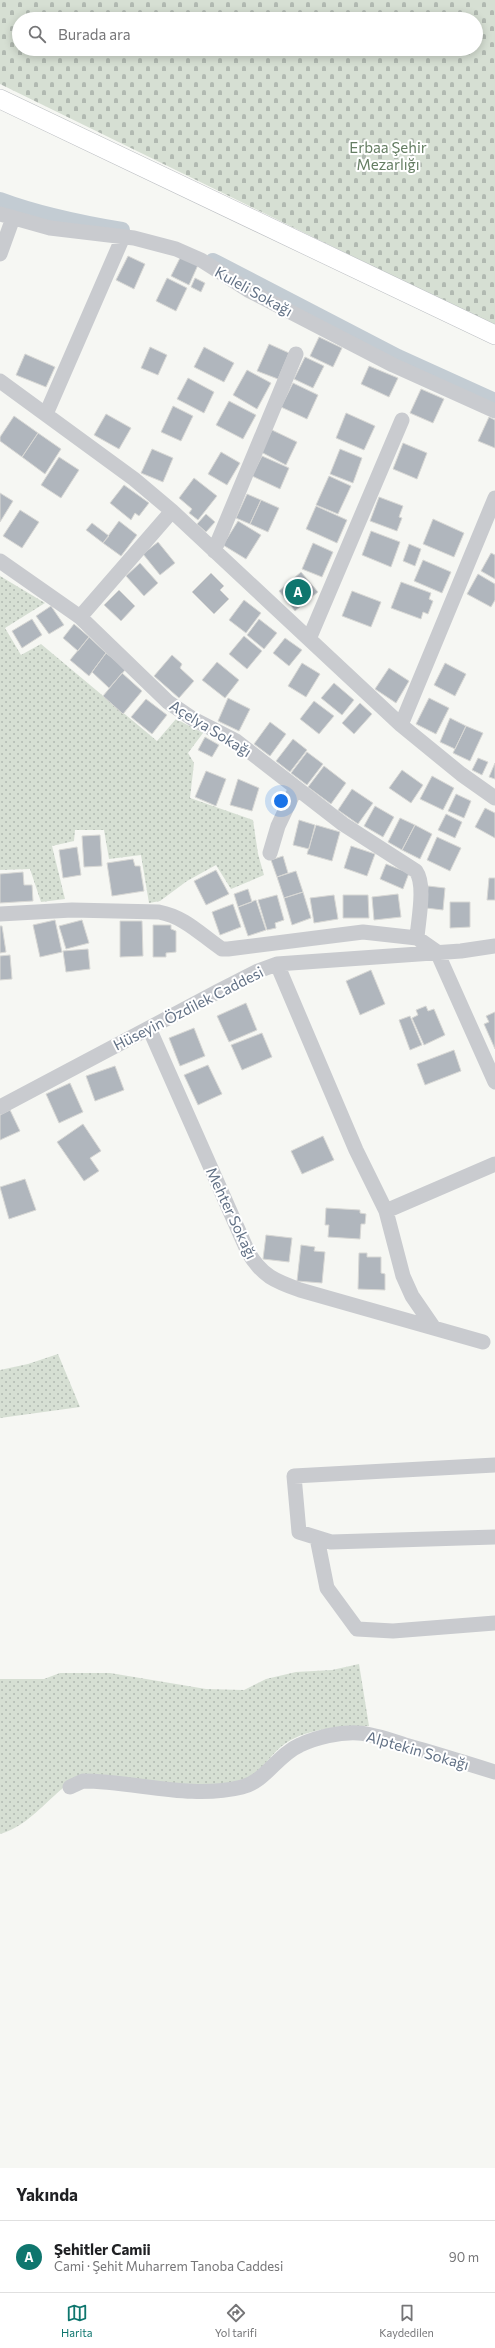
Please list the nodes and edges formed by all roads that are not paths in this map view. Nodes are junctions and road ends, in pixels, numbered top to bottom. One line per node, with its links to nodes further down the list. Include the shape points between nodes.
1 (0, 99): 5 (main road)
2 (7, 216): 3 (street, Kuleli Sokağı, via 56,229); 4 (street)
3 (123, 237): 8 (street, Kuleli Sokağı, via 169,247 201,260 248,290 392,365); 9 (street)
4 (0, 254)
5 (495, 335)
6 (296, 354): 13 (street)
7 (0, 381): 9 (street)
8 (495, 411)
9 (46, 414): 12 (street, via 134,479)
10 (402, 420): 16 (street)
11 (495, 498): 17 (street)
12 (172, 511): 13 (street); 15 (street)
13 (214, 551): 16 (street)
14 (0, 561): 15 (street, Açelya Sokağı)
15 (80, 618): 18 (street, Açelya Sokağı, via 168,702 193,719 236,741)
16 (309, 639): 17 (street)
17 (401, 726): 19 (street)
18 (296, 788): 20 (street, via 278,826); 22 (street, Açelya Sokağı, via 343,824 416,871 421,888)
19 (495, 798)
20 (270, 853)
21 (0, 914): 22 (street, Hüseyin Özdilek Caddesi, via 72,910 159,912 184,920 222,949 356,932)
22 (417, 938): 24 (street, Hüseyin Özdilek Caddesi)
23 (495, 946): 24 (street, Hüseyin Özdilek Caddesi)
24 (437, 952): 25 (street, Hüseyin Özdilek Caddesi); 27 (street)
25 (277, 964): 26 (street, Hüseyin Özdilek Caddesi, via 258,971); 30 (street, via 356,1150)
26 (149, 1028): 28 (street, Hüseyin Özdilek Caddesi); 31 (street, Mehter Sokağı, via 248,1252 264,1274 277,1282 300,1290)
27 (495, 1082)
28 (0, 1107)
29 (495, 1164): 30 (street)
30 (386, 1211): 31 (street, via 403,1276 412,1296)
31 (434, 1328): 32 (street, Mehter Sokağı)
32 (483, 1342)
33 (495, 1466): 35 (street, via 294,1476 299,1532)
34 (495, 1537): 35 (street, via 331,1542)
35 (317, 1538): 36 (street, via 327,1588 357,1629 393,1632)
36 (495, 1623)
37 (495, 1772): 38 (street, Alptekin Sokağı, via 358,1733 307,1741 289,1750 260,1778 242,1787 225,1790 180,1790 82,1781)
38 (70, 1787)

